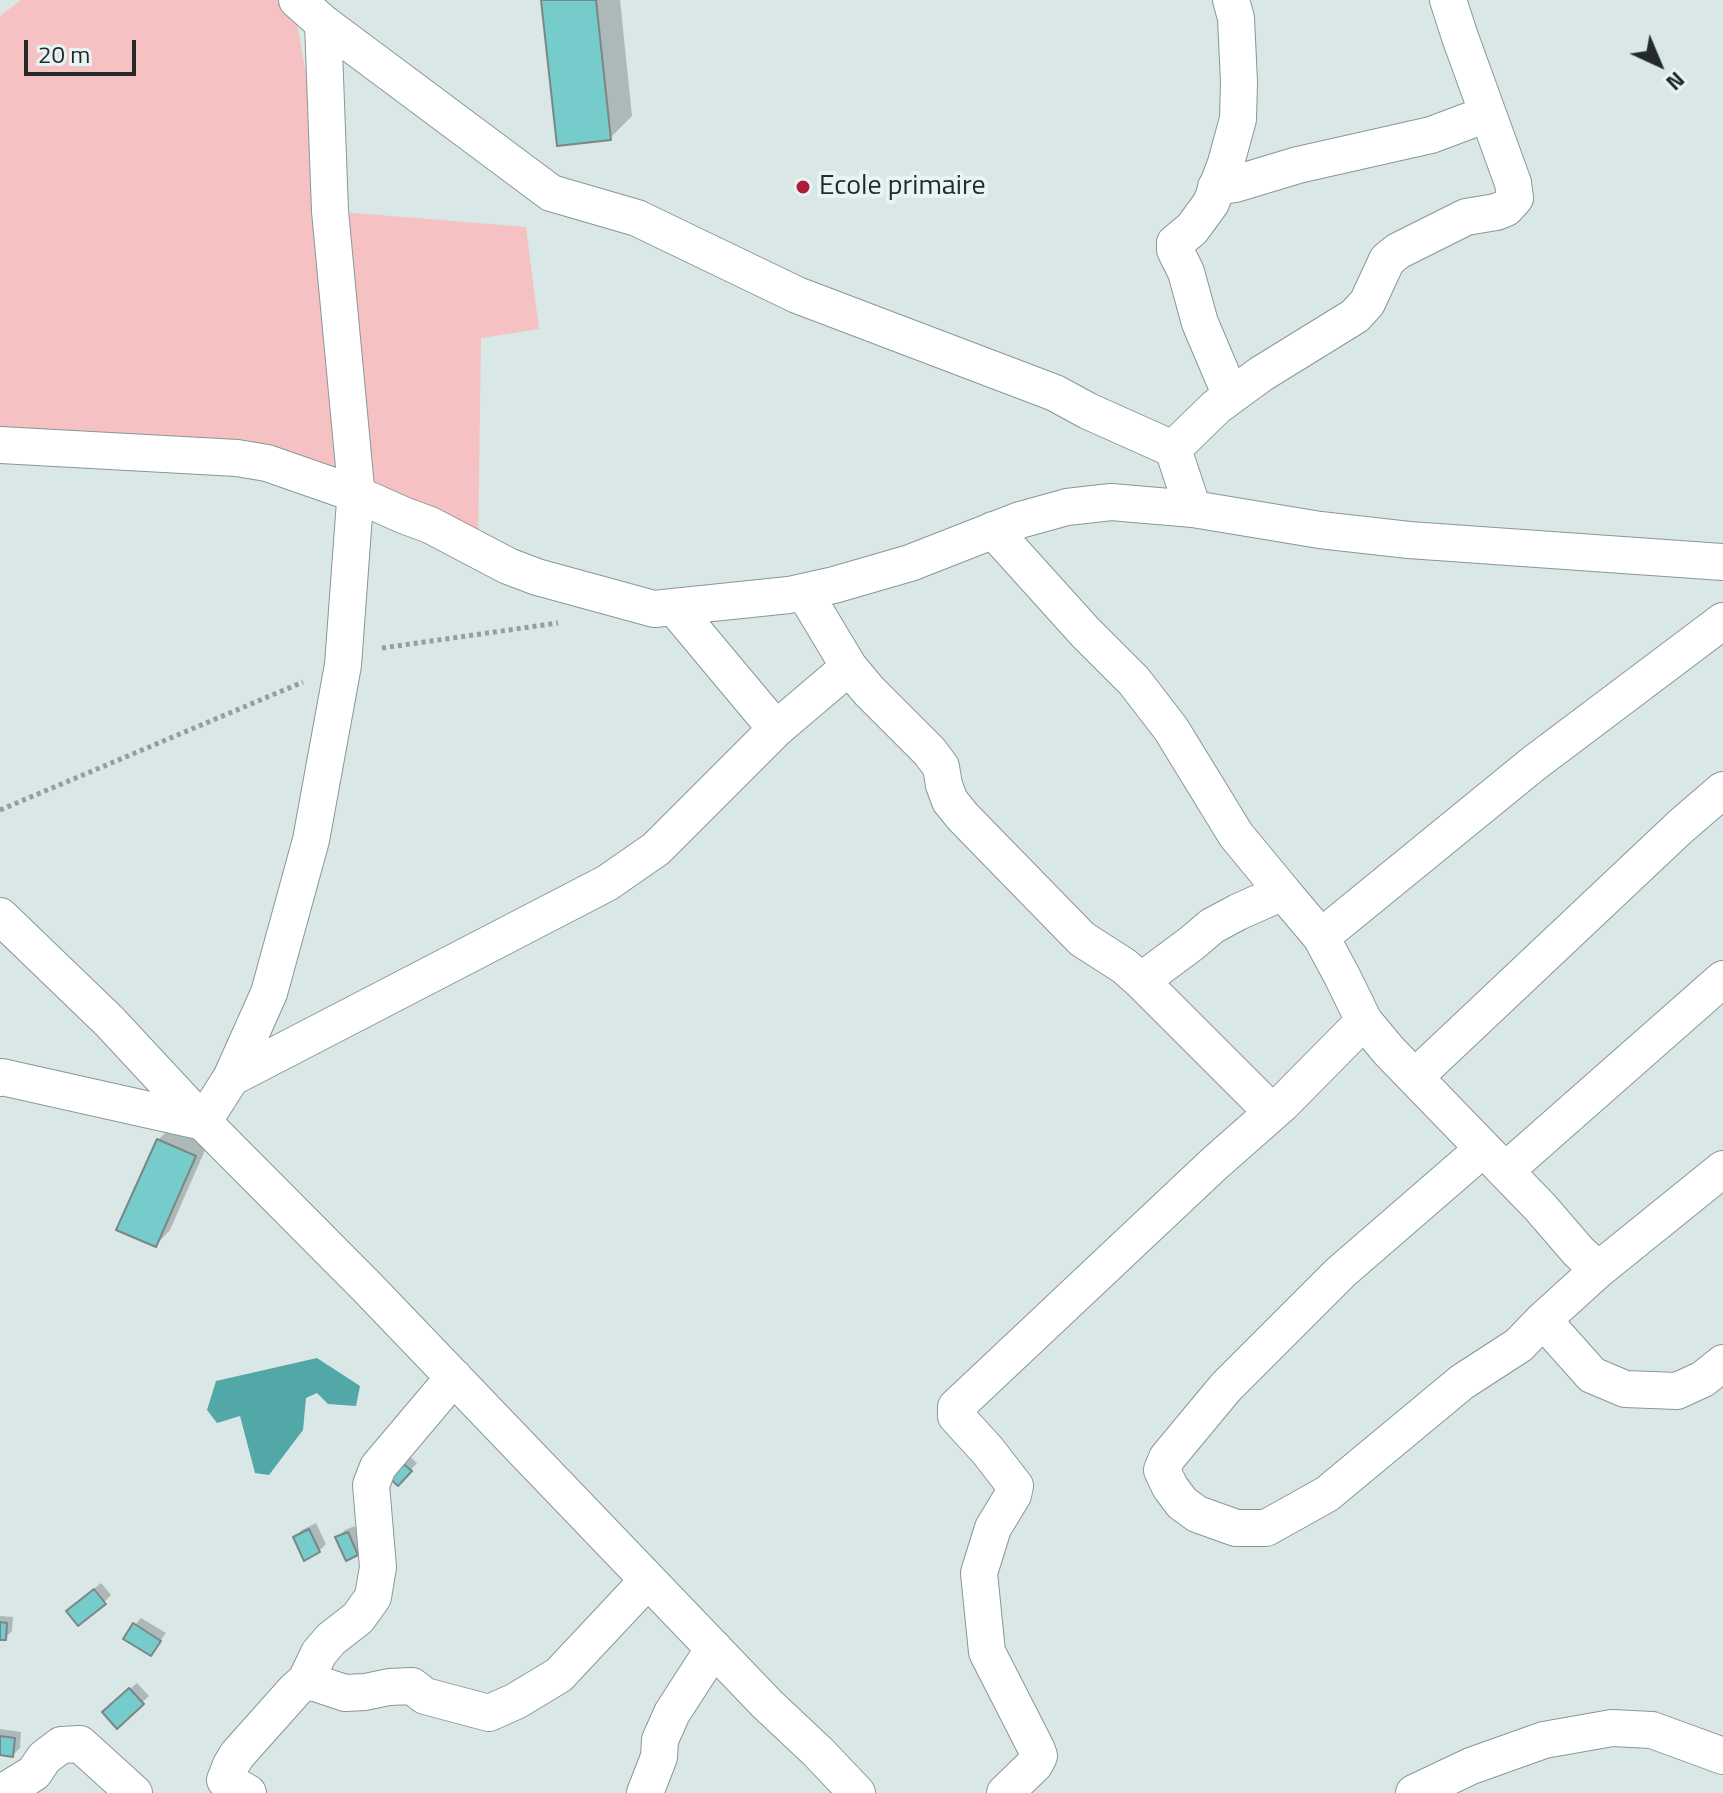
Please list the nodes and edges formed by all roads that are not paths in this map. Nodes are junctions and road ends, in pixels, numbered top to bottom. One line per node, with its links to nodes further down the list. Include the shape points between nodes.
1 (1231, 0): 5 (street, via 1238,119)
2 (1448, 0): 4 (street)
3 (310, 11): 8 (street, via 551,193 637,218 797,295 1055,393); 9 (street)
4 (1487, 114): 5 (street, via 1431,135); 6 (street, via 1513,183 1515,198 1506,208 1466,217 1398,251 1387,260 1355,316)
5 (1216, 187): 6 (street, via 1211,203 1175,243 1175,250)
6 (1231, 396): 8 (street)
7 (0, 445): 9 (street, via 237,458)
8 (1173, 449): 10 (street)
9 (356, 494): 14 (street, via 537,577 654,609); 27 (street, via 343,665 311,840 269,993)
10 (1193, 509): 11 (street, via 1111,502 1067,507); 12 (street, via 1409,540)
11 (993, 530): 13 (street, via 910,563); 19 (street, via 1134,681 1171,729 1236,835)
12 (1723, 562)
13 (804, 592): 14 (street); 16 (street)
14 (674, 607): 17 (street)
15 (1723, 621): 21 (street, via 1533,764)
16 (849, 667): 17 (street); 23 (street, via 936,760 950,801 963,817 1082,939)
17 (776, 729): 27 (street, via 656,849 607,883)
18 (1723, 790): 25 (street)
19 (1283, 892): 21 (street); 23 (street, via 1212,926)
20 (0, 916): 29 (street)
21 (1321, 937): 24 (street)
22 (1723, 979): 30 (street)
23 (1141, 981): 28 (street)
24 (1364, 1021): 25 (street); 28 (street)
25 (1415, 1077): 30 (street)
26 (0, 1078): 29 (street)
27 (231, 1078): 29 (street)
28 (1272, 1112): 45 (street, via 956,1407 956,1416 1015,1486 993,1528 979,1573 987,1652 1039,1756)
29 (203, 1122): 35 (street)
30 (1494, 1160): 32 (street); 33 (street, via 1341,1272 1226,1387 1162,1470 1176,1495 1197,1514 1236,1528 1266,1528 1327,1494 1462,1382 1519,1345)
31 (1723, 1169): 32 (street)
32 (1598, 1270): 33 (street)
33 (1543, 1320): 34 (street, via 1592,1375 1625,1389 1677,1391)
34 (1723, 1363)
35 (454, 1377): 36 (street); 38 (street, via 378,1467 371,1485 378,1567 373,1597 319,1653)
36 (648, 1580): 37 (street); 38 (street, via 559,1675 489,1713 425,1696 412,1686 345,1693)
37 (714, 1648): 43 (street, via 672,1713); 44 (street)
38 (306, 1680): 40 (street, via 237,1755)
39 (1723, 1756): 46 (street, via 1652,1730 1612,1728 1544,1740)
40 (229, 1789)
41 (0, 1792): 42 (street, via 34,1773 61,1745 80,1744)
42 (134, 1793)
43 (645, 1793)
44 (857, 1793)
45 (1005, 1793)
46 (1414, 1793)

